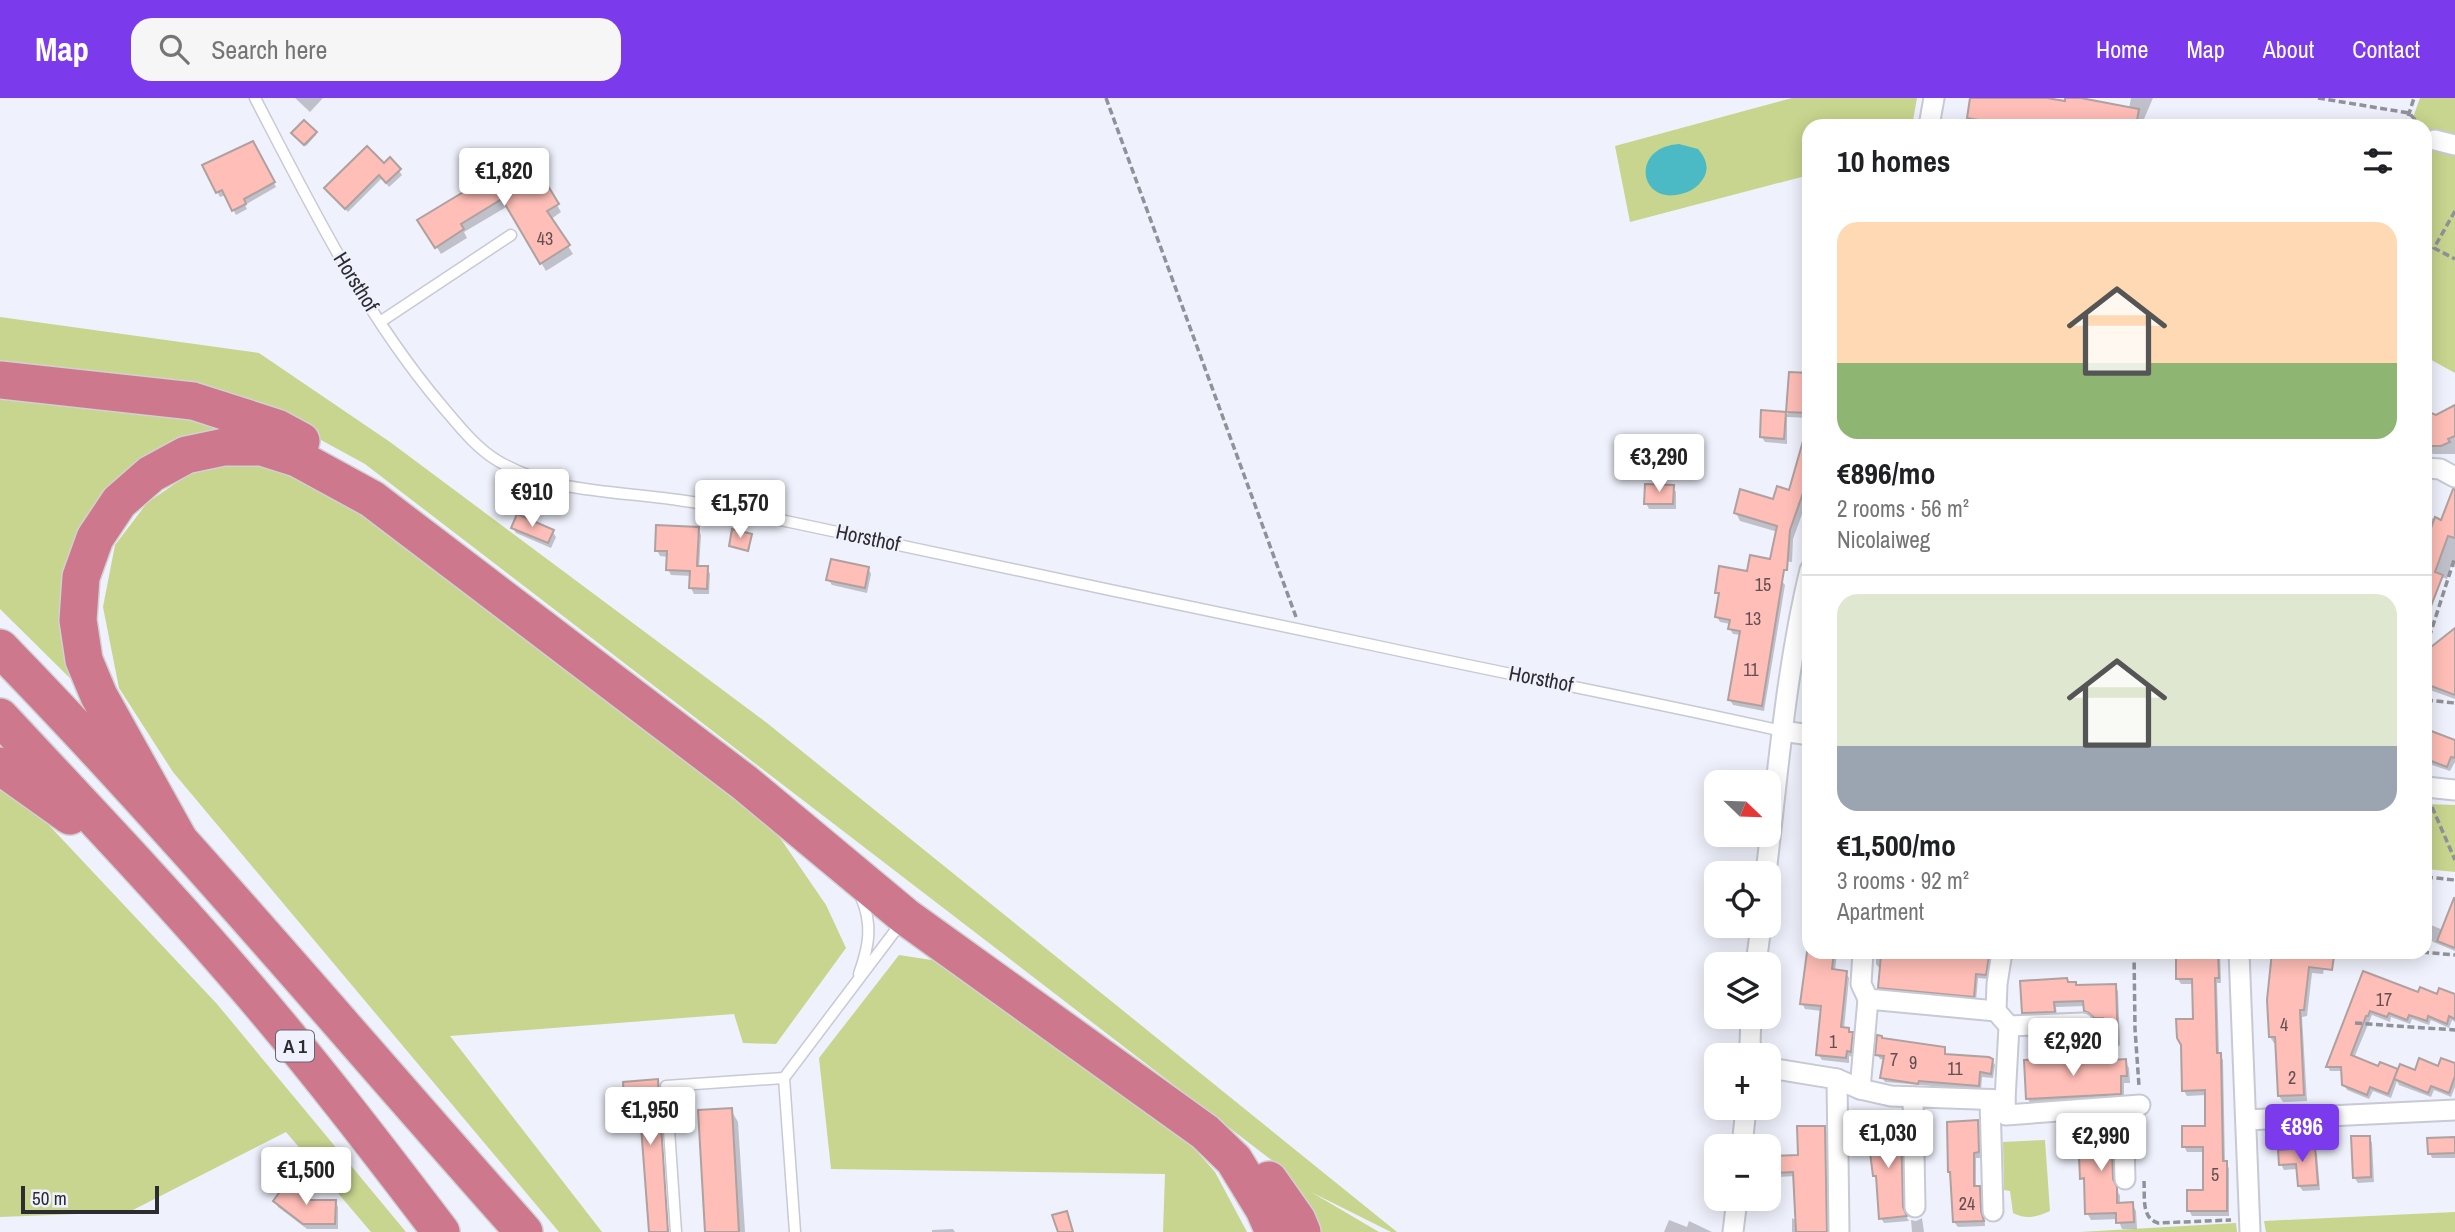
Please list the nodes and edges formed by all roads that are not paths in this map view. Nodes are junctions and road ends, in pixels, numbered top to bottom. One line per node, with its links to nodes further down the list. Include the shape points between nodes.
1 (255, 98): 7 (lane, Horsthof, via 328,238)
2 (1934, 98): 3 (street)
3 (1930, 119)
4 (2432, 135): 5 (street)
5 (2455, 145)
6 (511, 235): 7 (lane)
7 (380, 322): 14 (lane, Horsthof, via 470,438 498,461 543,481 681,500)
8 (0, 380): 50 (highway, via 193,401 277,428 355,468 917,904 1220,1126 1272,1183)
9 (2432, 468): 10 (street)
10 (2455, 477)
11 (1802, 601): 14 (street)
12 (0, 648): 19 (highway, A 1)
13 (0, 717): 22 (highway, A 1)
14 (1782, 731): 15 (street); 20 (street)
15 (1802, 734)
16 (0, 766): 22 (highway)
17 (2455, 790): 18 (street)
18 (2432, 794)
19 (178, 838): 21 (highway, via 99,696 84,660 78,620 81,577 95,538 118,502 150,474 186,456 224,447 262,447 297,458 372,499 745,783); 46 (highway, A 1)
20 (1767, 861)
21 (845, 866): 23 (highway); 27 (lane, via 869,915 870,937)
22 (141, 868): 45 (highway, A 1, via 244,984)
23 (909, 914): 27 (lane); 49 (highway, via 1205,1132 1234,1160)
24 (1863, 959): 28 (street, via 1861,984)
25 (2001, 959): 29 (street, via 1997,984)
26 (2239, 959): 38 (street)
27 (855, 984): 32 (lane)
28 (1868, 999): 29 (street); 34 (street)
29 (2003, 1018): 30 (street); 36 (street)
30 (2083, 1023)
31 (1781, 1070): 33 (street)
32 (784, 1078): 47 (lane, via 666,1086); 48 (lane)
33 (1837, 1079): 34 (street); 44 (street)
34 (1860, 1089): 35 (street)
35 (1913, 1097): 36 (street); 40 (street)
36 (1998, 1100): 39 (street, via 2006,1115 2132,1106); 42 (street)
37 (2455, 1110): 38 (street)
38 (2246, 1120): 43 (street)
39 (2134, 1177)
40 (1915, 1207)
41 (1736, 1211): 51 (street)
42 (1993, 1211)
43 (2250, 1225)
44 (1839, 1231)
45 (441, 1232)
46 (524, 1232)
47 (676, 1232)
48 (795, 1232)
49 (1274, 1232)
50 (1302, 1232)
51 (1733, 1232)

